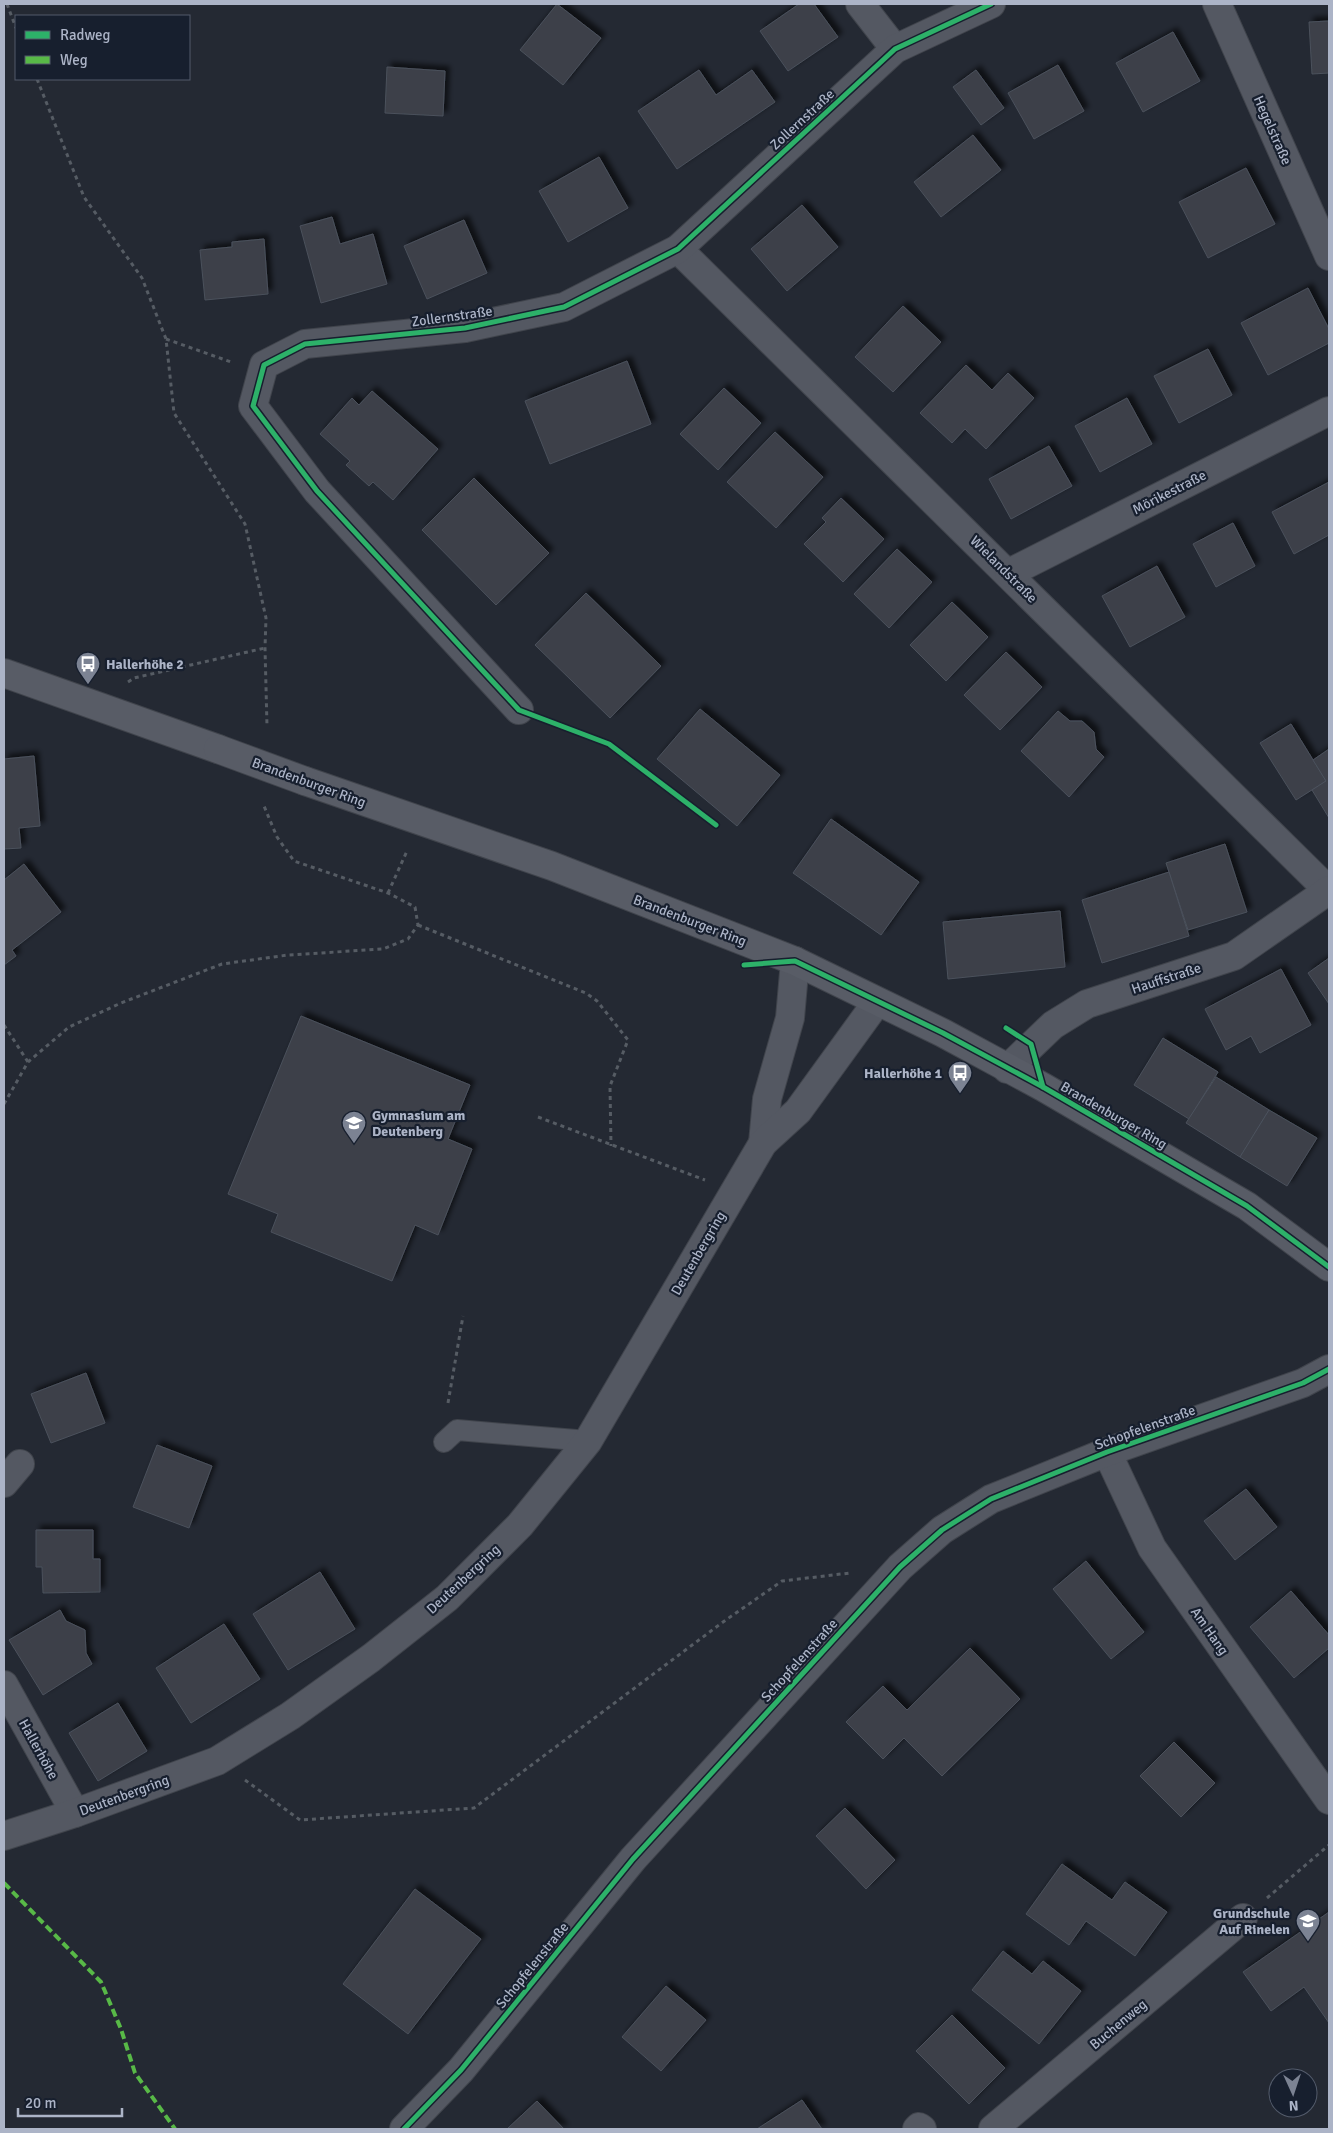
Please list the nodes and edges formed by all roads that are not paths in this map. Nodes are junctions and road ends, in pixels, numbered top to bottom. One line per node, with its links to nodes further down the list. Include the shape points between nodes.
1 (860, 4): 4 (street)
2 (991, 4): 4 (street, Zollernstraße)
3 (1217, 4): 6 (street, Hegelstraße)
4 (895, 49): 5 (street, Zollernstraße)
5 (678, 250): 8 (street, Wielandstraße); 10 (street, Zollernstraße, via 564,307 465,328 305,344 264,365 253,406 317,491)
6 (1329, 256)
7 (1329, 412): 8 (street, Mörikestraße)
8 (1009, 573): 11 (street, Wielandstraße)
9 (4, 673): 12 (street, Brandenburger Ring, bridge, via 552,866)
10 (519, 710)
11 (1329, 891): 14 (street, Hauffstraße, via 1234,956 1087,1004 1053,1025)
12 (795, 961): 13 (street, Brandenburger Ring); 15 (street, Deutenbergring, via 790,1018 767,1099)
13 (877, 1002): 14 (street, Brandenburger Ring, via 943,1033); 15 (street, Deutenbergring, via 798,1111)
14 (1007, 1069): 16 (street, Brandenburger Ring, via 1247,1206)
15 (763, 1143): 19 (street, Deutenbergring)
16 (1329, 1267)
17 (1329, 1369): 20 (street, Schopfelenstraße, via 1304,1383)
18 (451, 1436): 19 (lane)
19 (588, 1441): 23 (street, Deutenbergring, via 520,1526 446,1598 371,1658 290,1716 217,1760)
20 (1107, 1452): 22 (street, Am Hang, via 1152,1548); 26 (street, Schopfelenstraße, via 991,1499 942,1530 900,1567 633,1859 461,2070)
21 (4, 1685): 23 (street, Hallerhöhe)
22 (1329, 1800)
23 (75, 1813): 24 (street, Deutenbergring)
24 (4, 1836)
25 (1243, 1918): 27 (street, Buchenweg)
26 (404, 2129)
27 (993, 2129)

